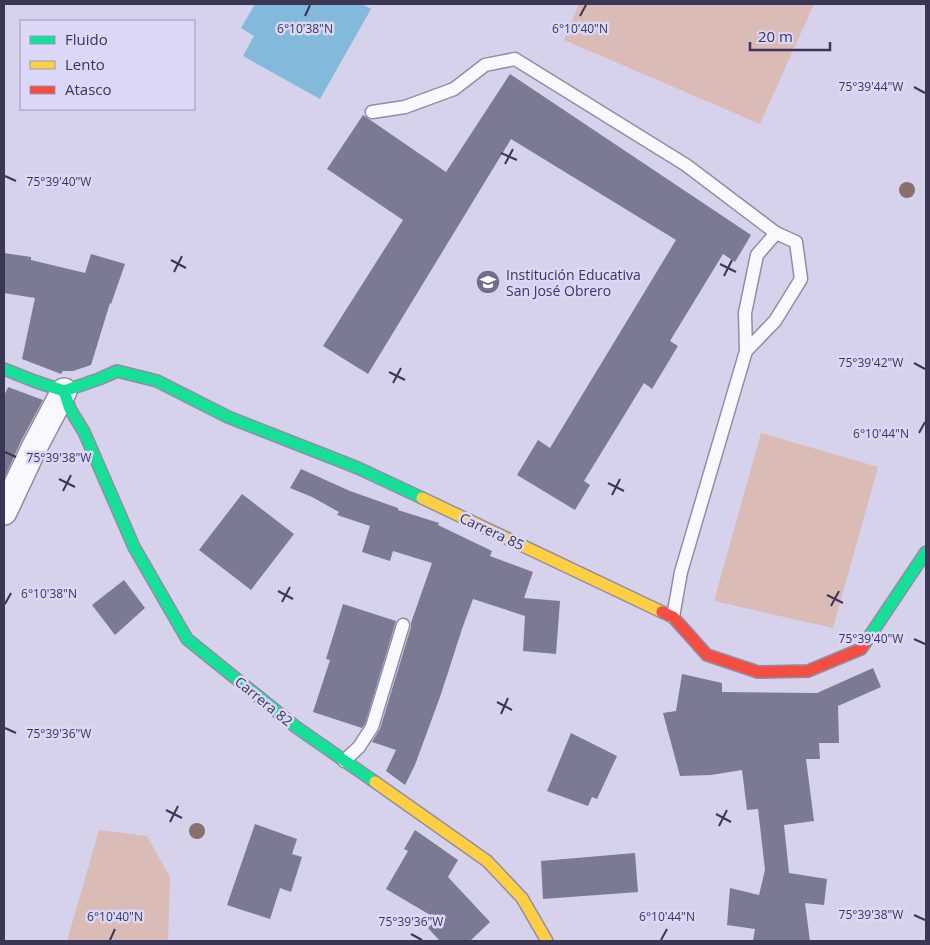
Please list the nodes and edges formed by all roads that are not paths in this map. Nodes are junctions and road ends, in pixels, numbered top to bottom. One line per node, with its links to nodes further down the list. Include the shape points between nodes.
1 (372, 112): 2 (lane, via 405,107 454,89 485,65 515,59 686,165)
2 (776, 233): 3 (lane, via 757,255 744,313); 3 (lane, via 796,242 801,279 775,321)
3 (746, 351): 8 (lane, via 681,572)
4 (4, 369): 5 (street)
5 (64, 391): 6 (street); 8 (street, Carrera 85, via 117,371 156,381 228,417 358,468); 10 (street, Carrera 82, via 134,547 187,639 296,727)
6 (4, 512)
7 (926, 552): 8 (street, Carrera 85, via 861,649 808,670 758,672 707,655)
8 (673, 617)
9 (404, 625): 10 (lane, via 372,727 359,748)
10 (344, 761): 11 (street, Carrera 82, via 487,861 522,898)
11 (547, 941)

